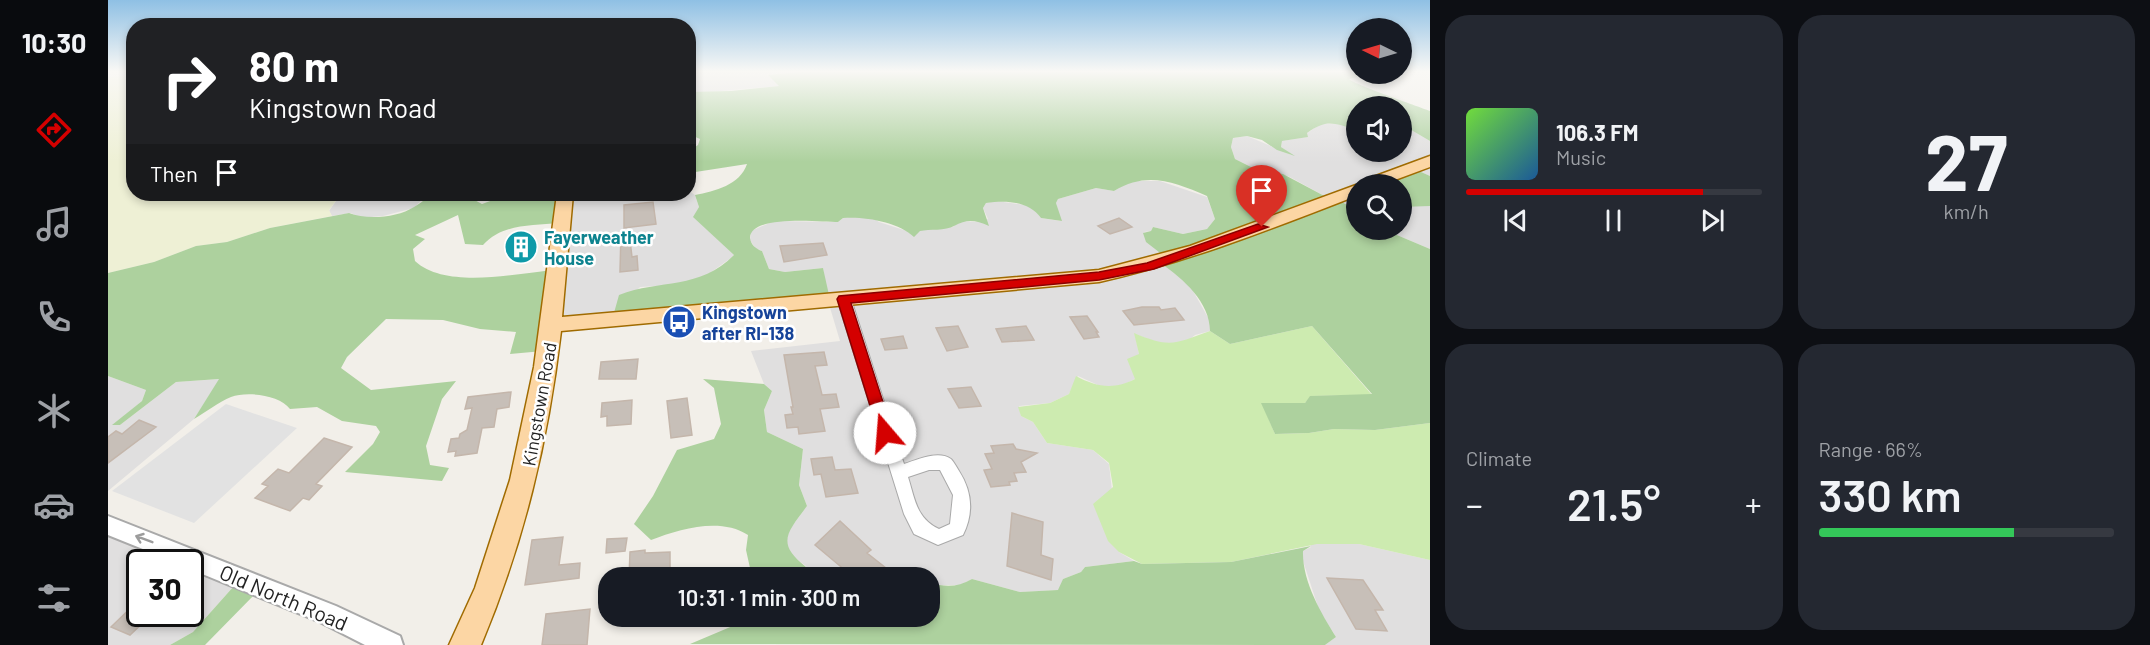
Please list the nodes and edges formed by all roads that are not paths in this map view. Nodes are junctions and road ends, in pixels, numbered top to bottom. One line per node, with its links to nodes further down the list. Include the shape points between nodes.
1 (1430, 161): 2 (main road)
2 (1397, 174)
3 (1346, 194): 5 (main road, Kingstown Road, via 1191,254 1149,266 1088,277)
4 (564, 201): 6 (main road)
5 (844, 299): 6 (main road, Kingstown Road); 7 (street)
6 (553, 325): 10 (main road, Kingstown Road, via 524,488 507,542)
7 (899, 473): 7 (street, via 910,509 921,528 938,537 957,529 964,505 956,480 945,464 929,463)
8 (108, 525): 9 (street, Old North Road, one-way to 8, via 328,615)
9 (391, 645)
10 (465, 645)

